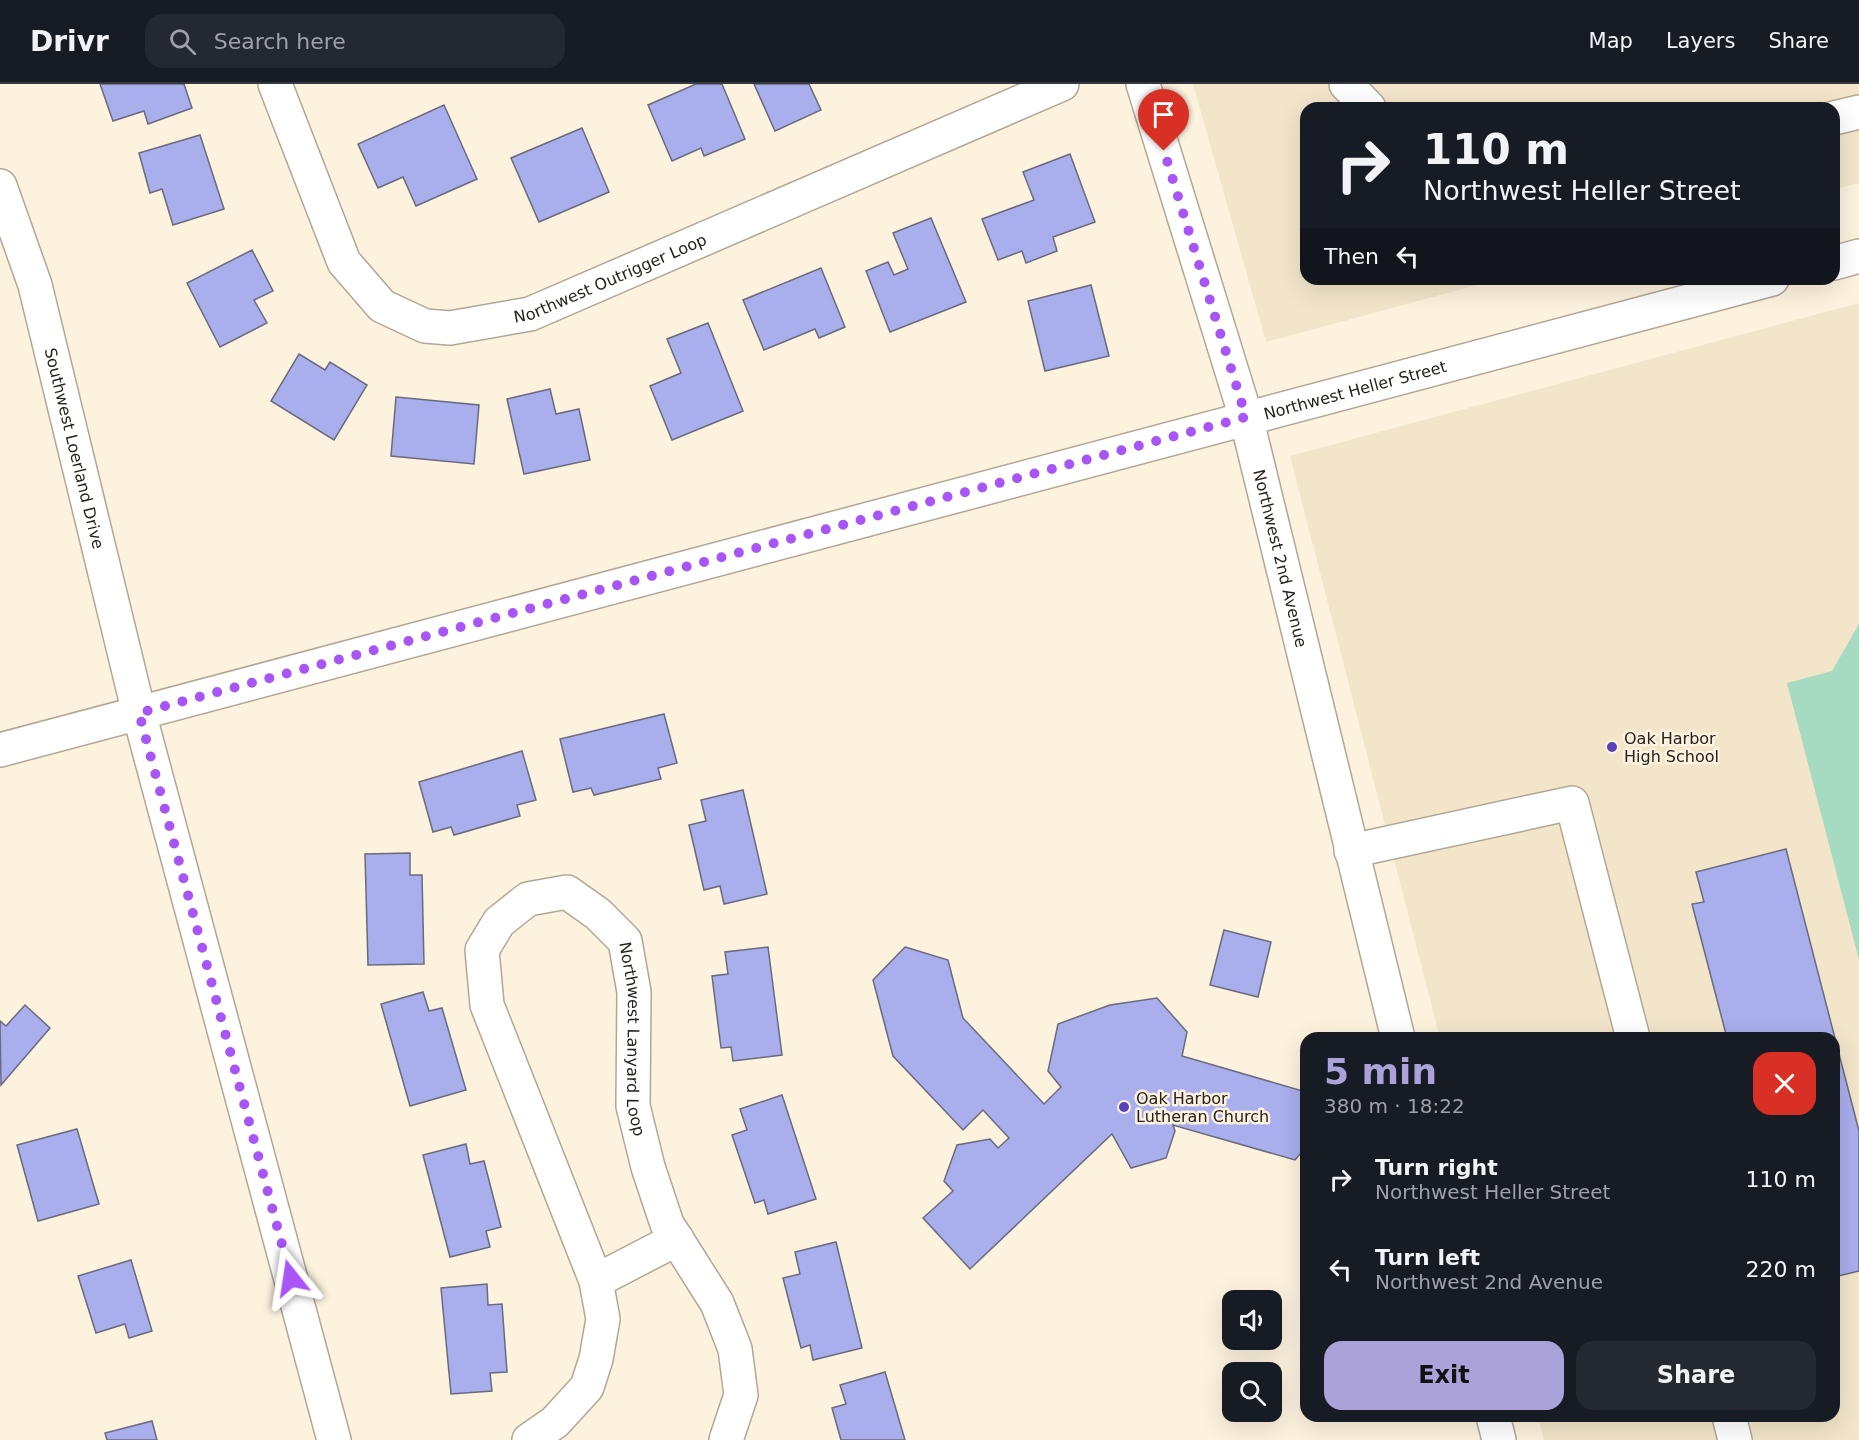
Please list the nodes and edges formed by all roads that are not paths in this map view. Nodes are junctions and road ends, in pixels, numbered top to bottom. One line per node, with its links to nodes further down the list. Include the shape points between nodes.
1 (275, 84): 2 (street, Northwest Outrigger Loop, via 344,262 382,306 425,326 450,328 530,314)
2 (1062, 84)
3 (1143, 84): 12 (street, Northwest 2nd Avenue)
4 (1346, 84): 5 (street)
5 (1363, 102)
6 (1859, 112): 7 (street)
7 (1840, 117)
8 (0, 186): 13 (street, Southwest Loerland Drive, via 35,285)
9 (1859, 256): 10 (street)
10 (1840, 261)
11 (1749, 285): 12 (street, Northwest Heller Street)
12 (1246, 417): 13 (street, Northwest Heller Street); 15 (street, Northwest 2nd Avenue)
13 (139, 713): 14 (street, Northwest Heller Street); 22 (street, Southwest Loerland Drive)
14 (0, 750)
15 (1351, 851): 16 (street, Northwest 2nd Avenue); 17 (street, via 1572,803)
16 (1396, 1032)
17 (1630, 1032)
18 (677, 1239): 19 (street); 19 (street, Northwest Lanyard Loop, via 667,1224 648,1167 633,1106 634,992 624,940 598,914 567,892 528,899 500,922 482,950 487,1005); 24 (street, Northwest Lanyard Loop, via 717,1303 735,1349 741,1395)
19 (596, 1281): 23 (street, Northwest Lanyard Loop, via 603,1320 587,1387 555,1422)
20 (1494, 1422): 25 (street)
21 (1730, 1422): 26 (street)
22 (334, 1440)
23 (529, 1440)
24 (726, 1440)
25 (1499, 1440)
26 (1735, 1440)

